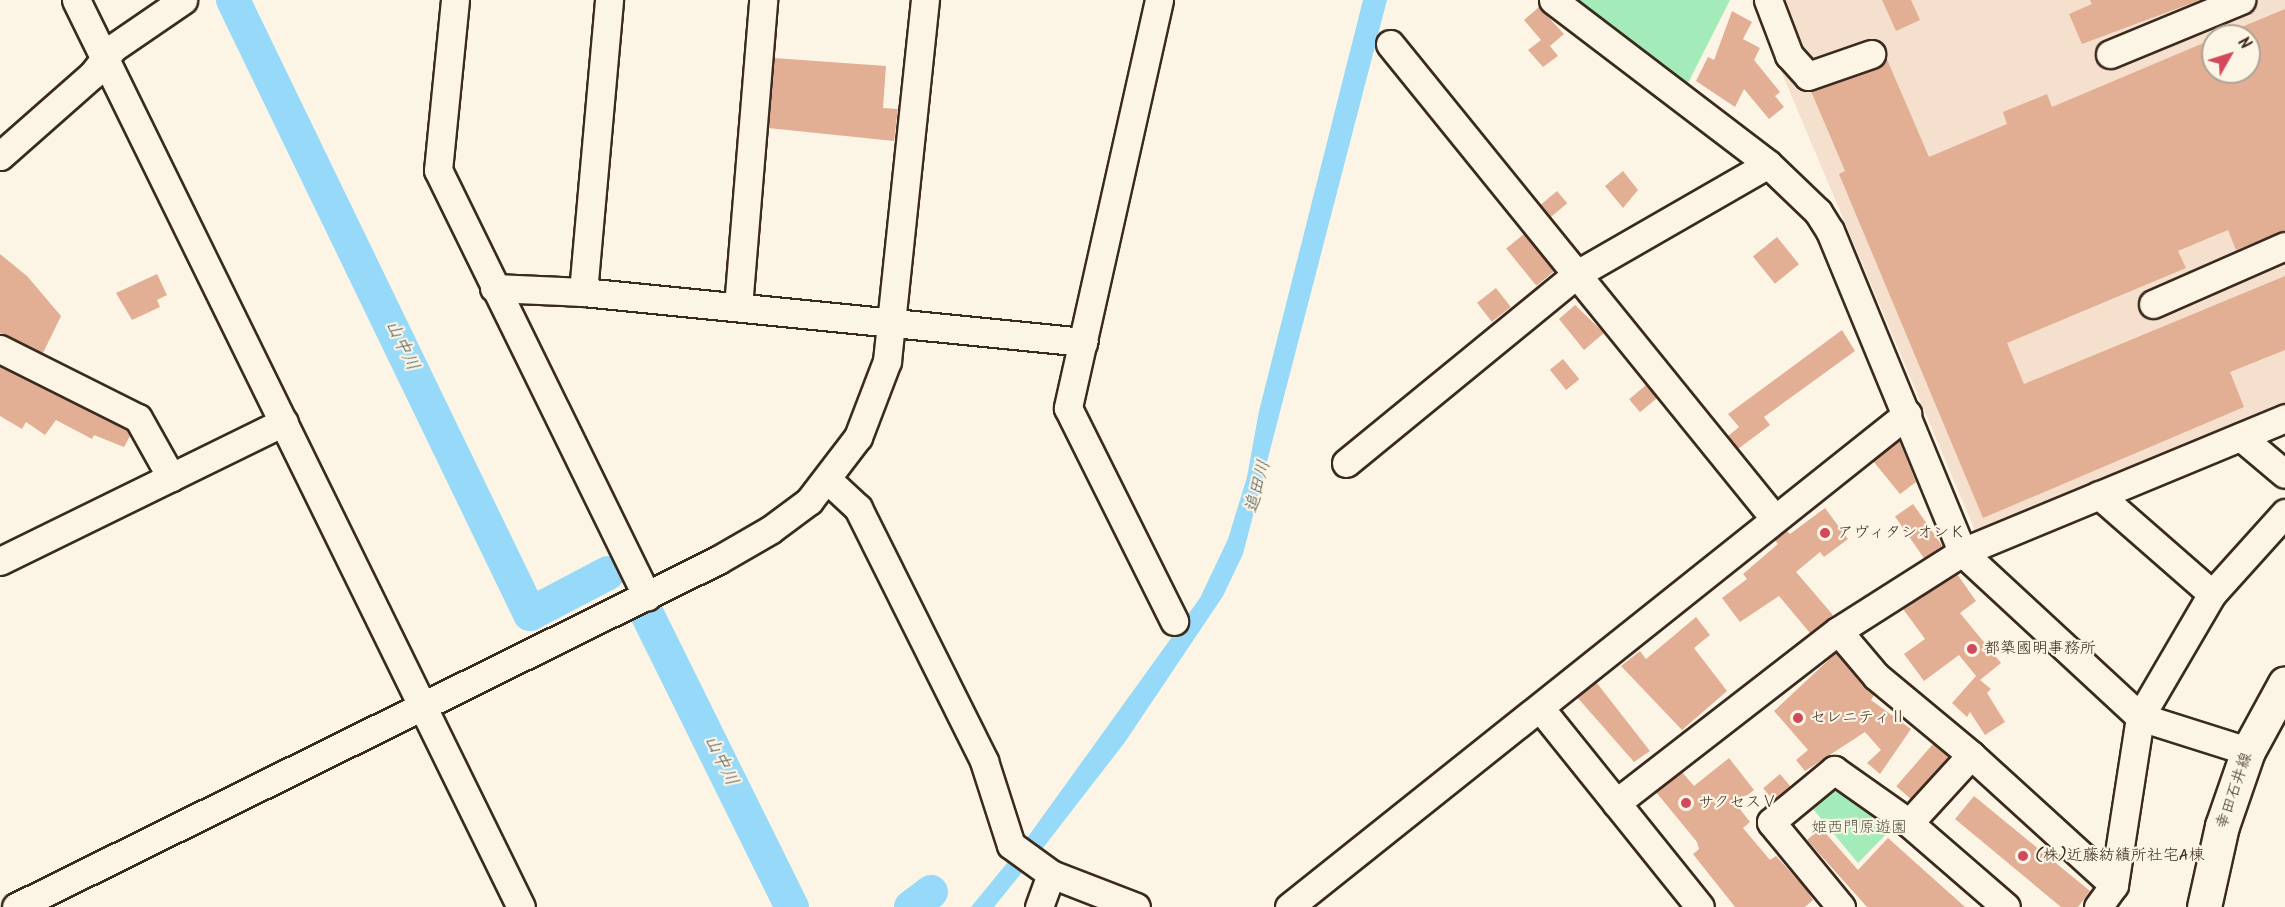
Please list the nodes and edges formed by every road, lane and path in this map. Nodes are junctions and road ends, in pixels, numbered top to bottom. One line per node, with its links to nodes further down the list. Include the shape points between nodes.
1 (76, 0): 14 (street)
2 (183, 0): 14 (street, via 124,38)
3 (455, 0): 19 (street, via 438,170)
4 (609, 0): 20 (street)
5 (763, 0): 22 (street)
6 (925, 0): 23 (street)
7 (1159, 0): 24 (street)
8 (1553, 0): 16 (street)
9 (1768, 0): 12 (street, via 1789,55 1808,76)
10 (2241, 0): 13 (street)
11 (1390, 44): 18 (street)
12 (1871, 54)
13 (2109, 54)
14 (105, 57): 15 (street); 28 (street)
15 (0, 156)
16 (1768, 164): 18 (street); 26 (street, via 1804,196 1830,231)
17 (2285, 246): 21 (street)
18 (1577, 274): 30 (street); 36 (street)
19 (494, 288): 20 (street); 40 (street)
20 (583, 292): 22 (street)
21 (2153, 304)
22 (738, 307): 23 (street)
23 (892, 327): 24 (street); 33 (street, via 869,415)
24 (1084, 342): 41 (street, via 1069,413)
25 (0, 349): 32 (street, via 138,418)
26 (1907, 414): 36 (street); 37 (street)
27 (2285, 418): 29 (street)
28 (284, 422): 32 (street); 44 (street)
29 (2241, 436): 31 (street); 34 (street)
30 (1346, 464)
31 (2285, 474)
32 (171, 477): 38 (street)
33 (828, 480): 40 (street, via 770,530); 51 (street, via 858,508)
34 (2099, 495): 37 (street); 39 (street)
35 (2285, 513): 39 (street)
36 (1775, 519): 45 (street)
37 (1962, 552): 42 (street); 46 (street)
38 (0, 561)
39 (2212, 594): 46 (street)
40 (647, 596): 44 (street)
41 (1174, 621)
42 (1838, 631): 48 (street, via 1876,676); 49 (street)
43 (2285, 683): 47 (main road, 幸田石井線)
44 (425, 708): 54 (street); 55 (street)
45 (1540, 708): 49 (street); 53 (street)
46 (2139, 717): 47 (street); 52 (street)
47 (2248, 751): 62 (main road, 幸田石井線, via 2222,826)
48 (1971, 755): 50 (street); 52 (street)
49 (1616, 803): 58 (street)
50 (1910, 823): 59 (street, via 1834,770 1771,822); 60 (street)
51 (1031, 860): 56 (street); 57 (street)
52 (2114, 885): 61 (street)
53 (1298, 905)
54 (16, 907)
55 (521, 907)
56 (1040, 907)
57 (1136, 907)
58 (1700, 907)
59 (1841, 907)
60 (2006, 907)
61 (2098, 907)
62 (2204, 907)

